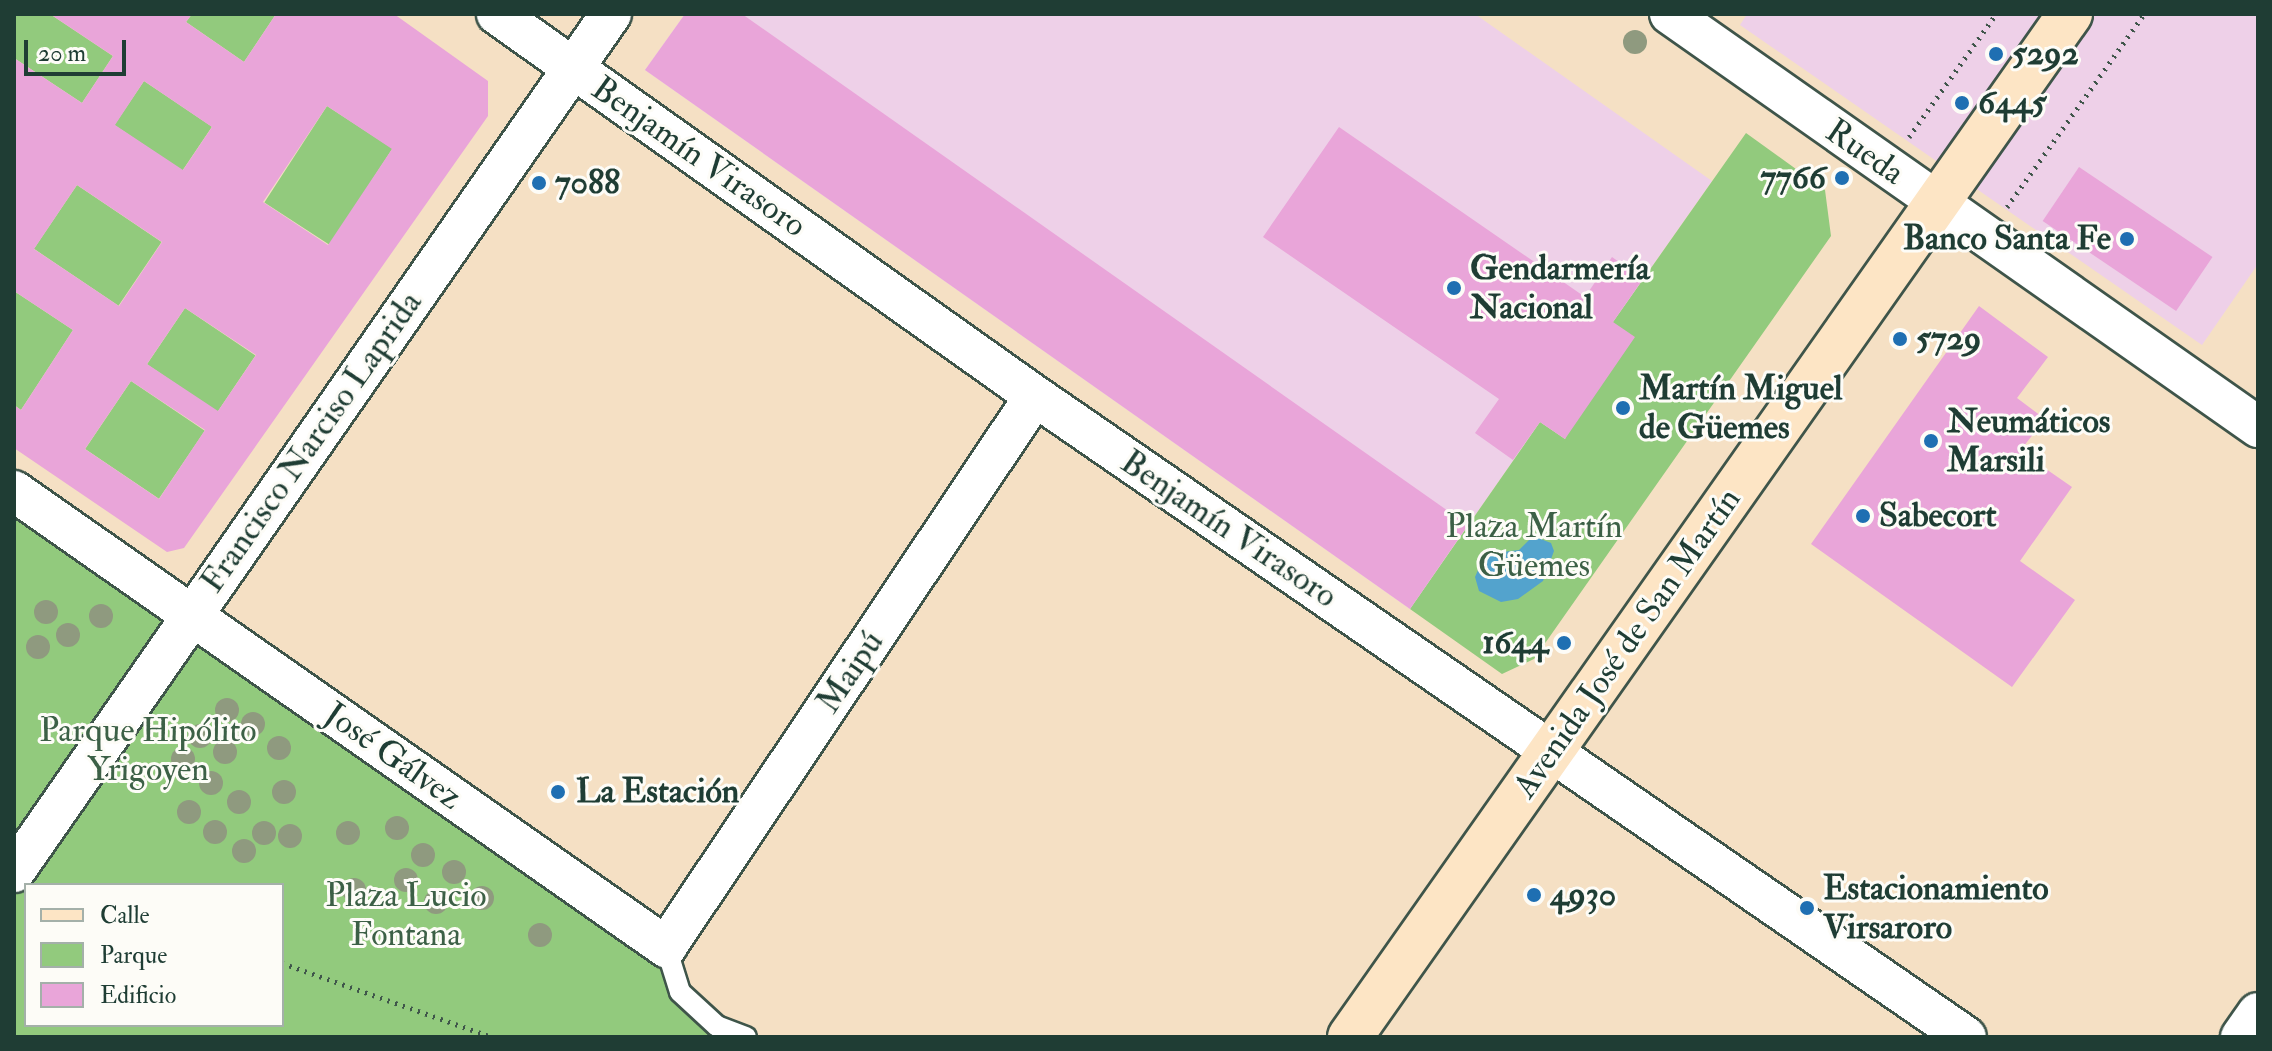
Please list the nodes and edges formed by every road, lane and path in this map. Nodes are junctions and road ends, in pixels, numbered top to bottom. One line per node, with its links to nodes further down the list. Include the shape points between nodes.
1 (497, 14): 7 (street, Benjamín Virasoro)
2 (611, 14): 7 (street, Francisco Narciso Laprida)
3 (1670, 14): 8 (street, Rueda)
4 (1996, 14): 8 (path)
5 (2070, 14): 9 (main road, Avenida José de San Martín)
6 (2144, 14): 10 (path)
7 (574, 68): 11 (street, Benjamín Virasoro); 14 (street, Francisco Narciso Laprida)
8 (1887, 169): 9 (street, Rueda)
9 (1937, 203): 10 (street, Rueda); 15 (main road, Avenida José de San Martín)
10 (1986, 237): 12 (street, Rueda)
11 (1035, 396): 15 (street, Benjamín Virasoro); 17 (street, Maipú)
12 (2258, 427)
13 (14, 491): 14 (street, José Gálvez)
14 (191, 614): 16 (street, Francisco Narciso Laprida); 17 (street, José Gálvez)
15 (1552, 751): 22 (main road, Avenida José de San Martín); 23 (street, Benjamín Virasoro)
16 (14, 872)
17 (666, 947): 21 (lane, via 680,992 717,1026)
18 (284, 964): 20 (path)
19 (2258, 1013): 24 (street)
20 (492, 1037)
21 (746, 1037)
22 (1350, 1037)
23 (1966, 1037)
24 (2241, 1037)

